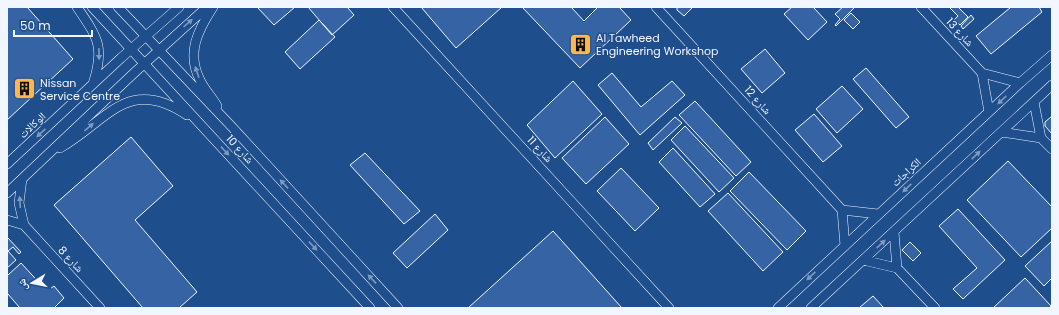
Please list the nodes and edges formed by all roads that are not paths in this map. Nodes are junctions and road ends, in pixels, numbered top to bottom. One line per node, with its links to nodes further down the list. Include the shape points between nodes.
1 (77, 7): 17 (street, one-way to 17, via 93,30 100,51)
2 (92, 7): 11 (street, شارع 10)
3 (118, 7): 10 (street, شارع 10)
4 (179, 7): 10 (street, الوكالات)
5 (207, 7): 12 (street, one-way to 5)
6 (213, 7): 22 (street, شارع 10, one-way to 6, via 200,80 195,67 196,39)
7 (393, 7): 41 (street, شارع 11)
8 (656, 7): 30 (street, شارع 12)
9 (921, 7): 15 (street, شارع 13)
10 (146, 36): 11 (street, الوكالات); 12 (street, شارع 10)
11 (132, 49): 14 (street, شارع 10); 17 (street, الوكالات)
12 (159, 50): 14 (street); 22 (street, شارع 10)
13 (1052, 55): 16 (street, الكراجات)
14 (144, 64): 21 (street, شارع 10); 26 (street)
15 (982, 73): 16 (street); 20 (street)
16 (1020, 83): 20 (street, الكراجات, one-way to 20)
17 (92, 86): 27 (street, الوكالات, one-way to 27)
18 (1052, 86): 19 (street)
19 (1034, 102): 23 (street); 24 (street)
20 (989, 112): 31 (street, الكراجات, one-way to 31)
21 (198, 122): 26 (street, one-way to 21, via 74,140 116,107 138,99 169,104); 39 (street, شارع 10, one-way to 39)
22 (233, 128): 40 (street, شارع 10, one-way to 22)
23 (1001, 132): 24 (street); 34 (street, one-way to 23)
24 (1041, 138): 25 (street)
25 (1052, 149)
26 (46, 157): 28 (street)
27 (7, 164)
28 (22, 179): 29 (street); 33 (street, one-way to 28, via 19,203)
29 (7, 193)
30 (842, 210): 31 (street); 35 (street)
31 (878, 214): 35 (street, الكراجات)
32 (7, 220): 33 (street, شارع 8)
33 (24, 226): 38 (street, شارع 8)
34 (894, 232): 36 (street, one-way to 34); 37 (street)
35 (845, 246): 42 (street, الكراجات, one-way to 42)
36 (863, 260): 37 (street); 43 (street)
37 (898, 268): 44 (street)
38 (100, 308)
39 (370, 308)
40 (398, 308)
41 (669, 308)
42 (778, 308)
43 (811, 308)
44 (935, 308)

